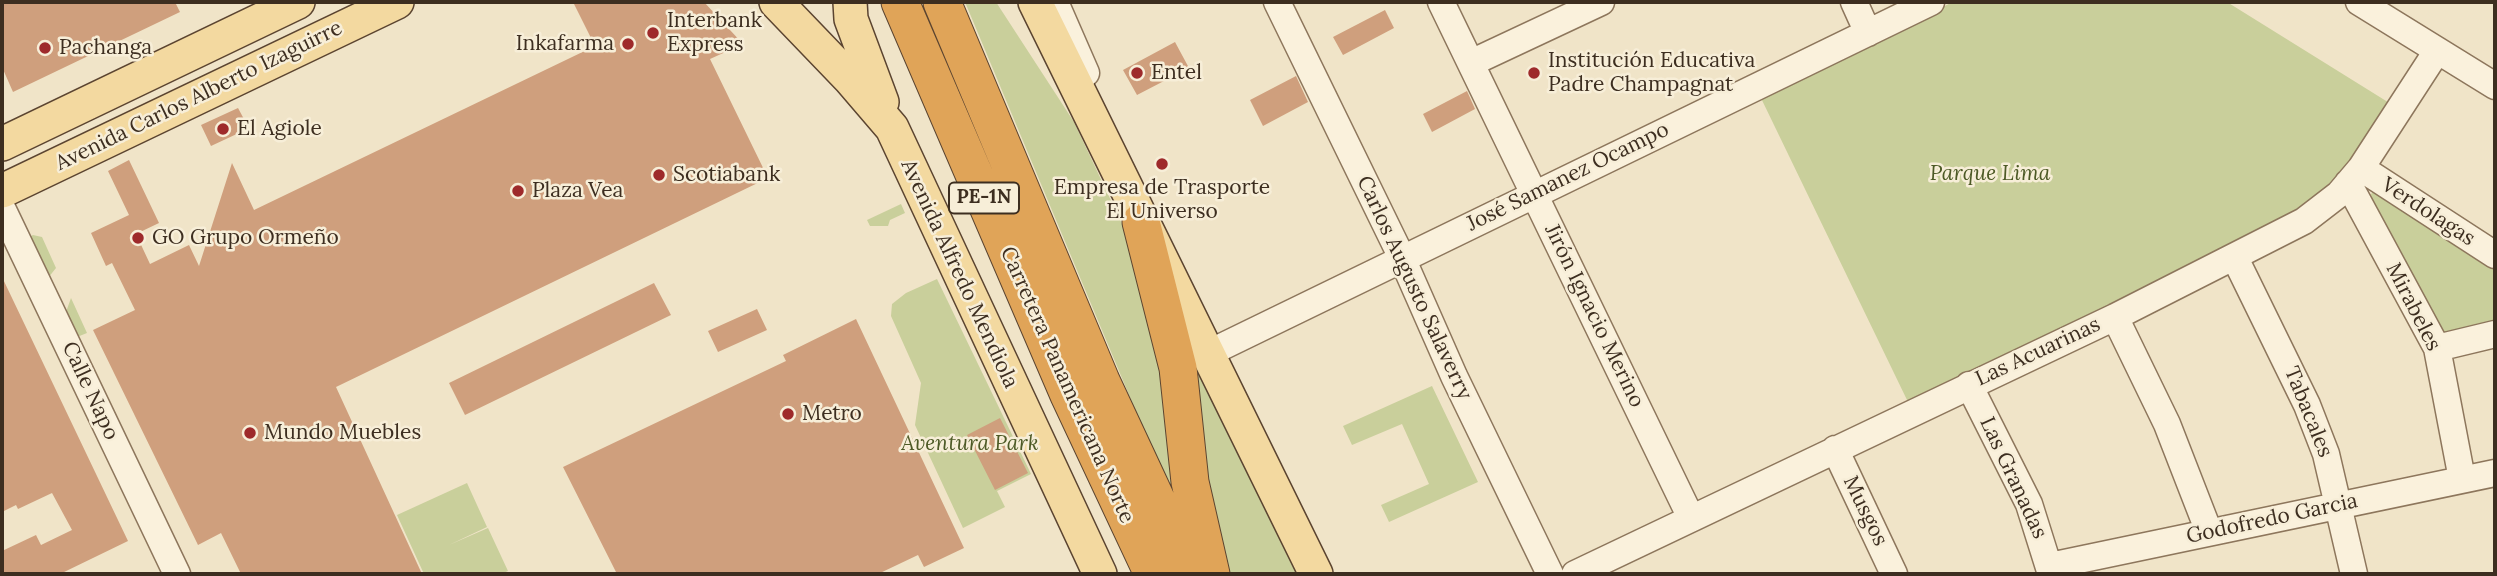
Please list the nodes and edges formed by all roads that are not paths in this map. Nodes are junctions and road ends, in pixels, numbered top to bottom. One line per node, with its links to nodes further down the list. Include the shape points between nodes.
1 (298, 2): 21 (main road, Avenida Carlos Alberto Izaguirre)
2 (397, 2): 24 (main road, Avenida Carlos Alberto Izaguirre)
3 (765, 2): 18 (main road)
4 (776, 2): 18 (main road, Avenida Alfredo Mendiola)
5 (850, 2): 26 (main road, via 850,19)
6 (900, 2): 52 (highway, Carretera Panamericana Norte / PE-1N, via 1069,395)
7 (942, 2): 53 (highway, Carretera Panamericana Norte / PE-1N, via 1101,381)
8 (1020, 2): 25 (main road)
9 (1035, 2): 25 (main road)
10 (1055, 2): 33 (street)
11 (1277, 2): 35 (street, Carlos Augusto Salaverry)
12 (1441, 2): 20 (street, Jirón Ignacio Merino)
13 (1601, 2): 20 (street)
14 (1854, 2): 17 (street)
15 (1931, 2): 17 (street, José Samanez Ocampo)
16 (2360, 2): 19 (street)
17 (1868, 33): 31 (street, José Samanez Ocampo)
18 (813, 40): 26 (main road, Avenida Alfredo Mendiola)
19 (2437, 51): 22 (street); 29 (street, Las Acuarinas)
20 (1471, 63): 31 (street, Jirón Ignacio Merino)
21 (147, 75): 23 (main road, Avenida Carlos Alberto Izaguirre); 24 (main road)
22 (2495, 86)
23 (113, 90): 27 (main road); 28 (main road, Avenida Carlos Alberto Izaguirre)
24 (165, 113): 27 (main road, Avenida Carlos Alberto Izaguirre)
25 (1096, 127): 33 (main road)
26 (892, 128): 51 (main road, Avenida Alfredo Mendiola)
27 (132, 129): 30 (main road, Avenida Carlos Alberto Izaguirre)
28 (2, 144)
29 (2355, 176): 34 (street, Verdolagas); 36 (street, Las Acuarinas, via 2304,221); 39 (street, Mirabeles)
30 (2, 191)
31 (1535, 194): 35 (street, José Samanez Ocampo); 46 (street, Jirón Ignacio Merino)
32 (2, 208): 50 (street, Calle Napo)
33 (1142, 222): 40 (main road); 54 (highway, via 1178,368 1190,482)
34 (2495, 255)
35 (1402, 258): 40 (street, José Samanez Ocampo); 56 (street, Carlos Augusto Salaverry)
36 (2235, 258): 37 (street, Las Acuarinas); 45 (street, Tabacales, via 2308,405)
37 (2115, 317): 41 (street, Las Acuarinas); 47 (street, via 2167,424)
38 (2495, 334): 39 (street)
39 (2437, 348): 44 (street, Mirabeles)
40 (1207, 354): 55 (main road)
41 (1969, 385): 42 (street, Las Acuarinas); 49 (street, Las Granadas, via 2029,504)
42 (1835, 449): 46 (street, Las Acuarinas); 58 (street, Musgos)
43 (2495, 473): 44 (street, Godofredo Garcia)
44 (2462, 479): 45 (street, Godofredo Garcia)
45 (2340, 505): 47 (street, Godofredo Garcia); 59 (street, Tabacales)
46 (1691, 518): 48 (street, Las Acuarinas)
47 (2209, 532): 49 (street, Godofredo Garcia)
48 (1616, 566): 57 (street, Las Acuarinas)
49 (2050, 570)
50 (177, 574)
51 (1100, 574)
52 (1153, 574)
53 (1191, 574)
54 (1211, 574)
55 (1316, 574)
56 (1550, 574)
57 (1574, 574)
58 (1894, 574)
59 (2354, 574)

